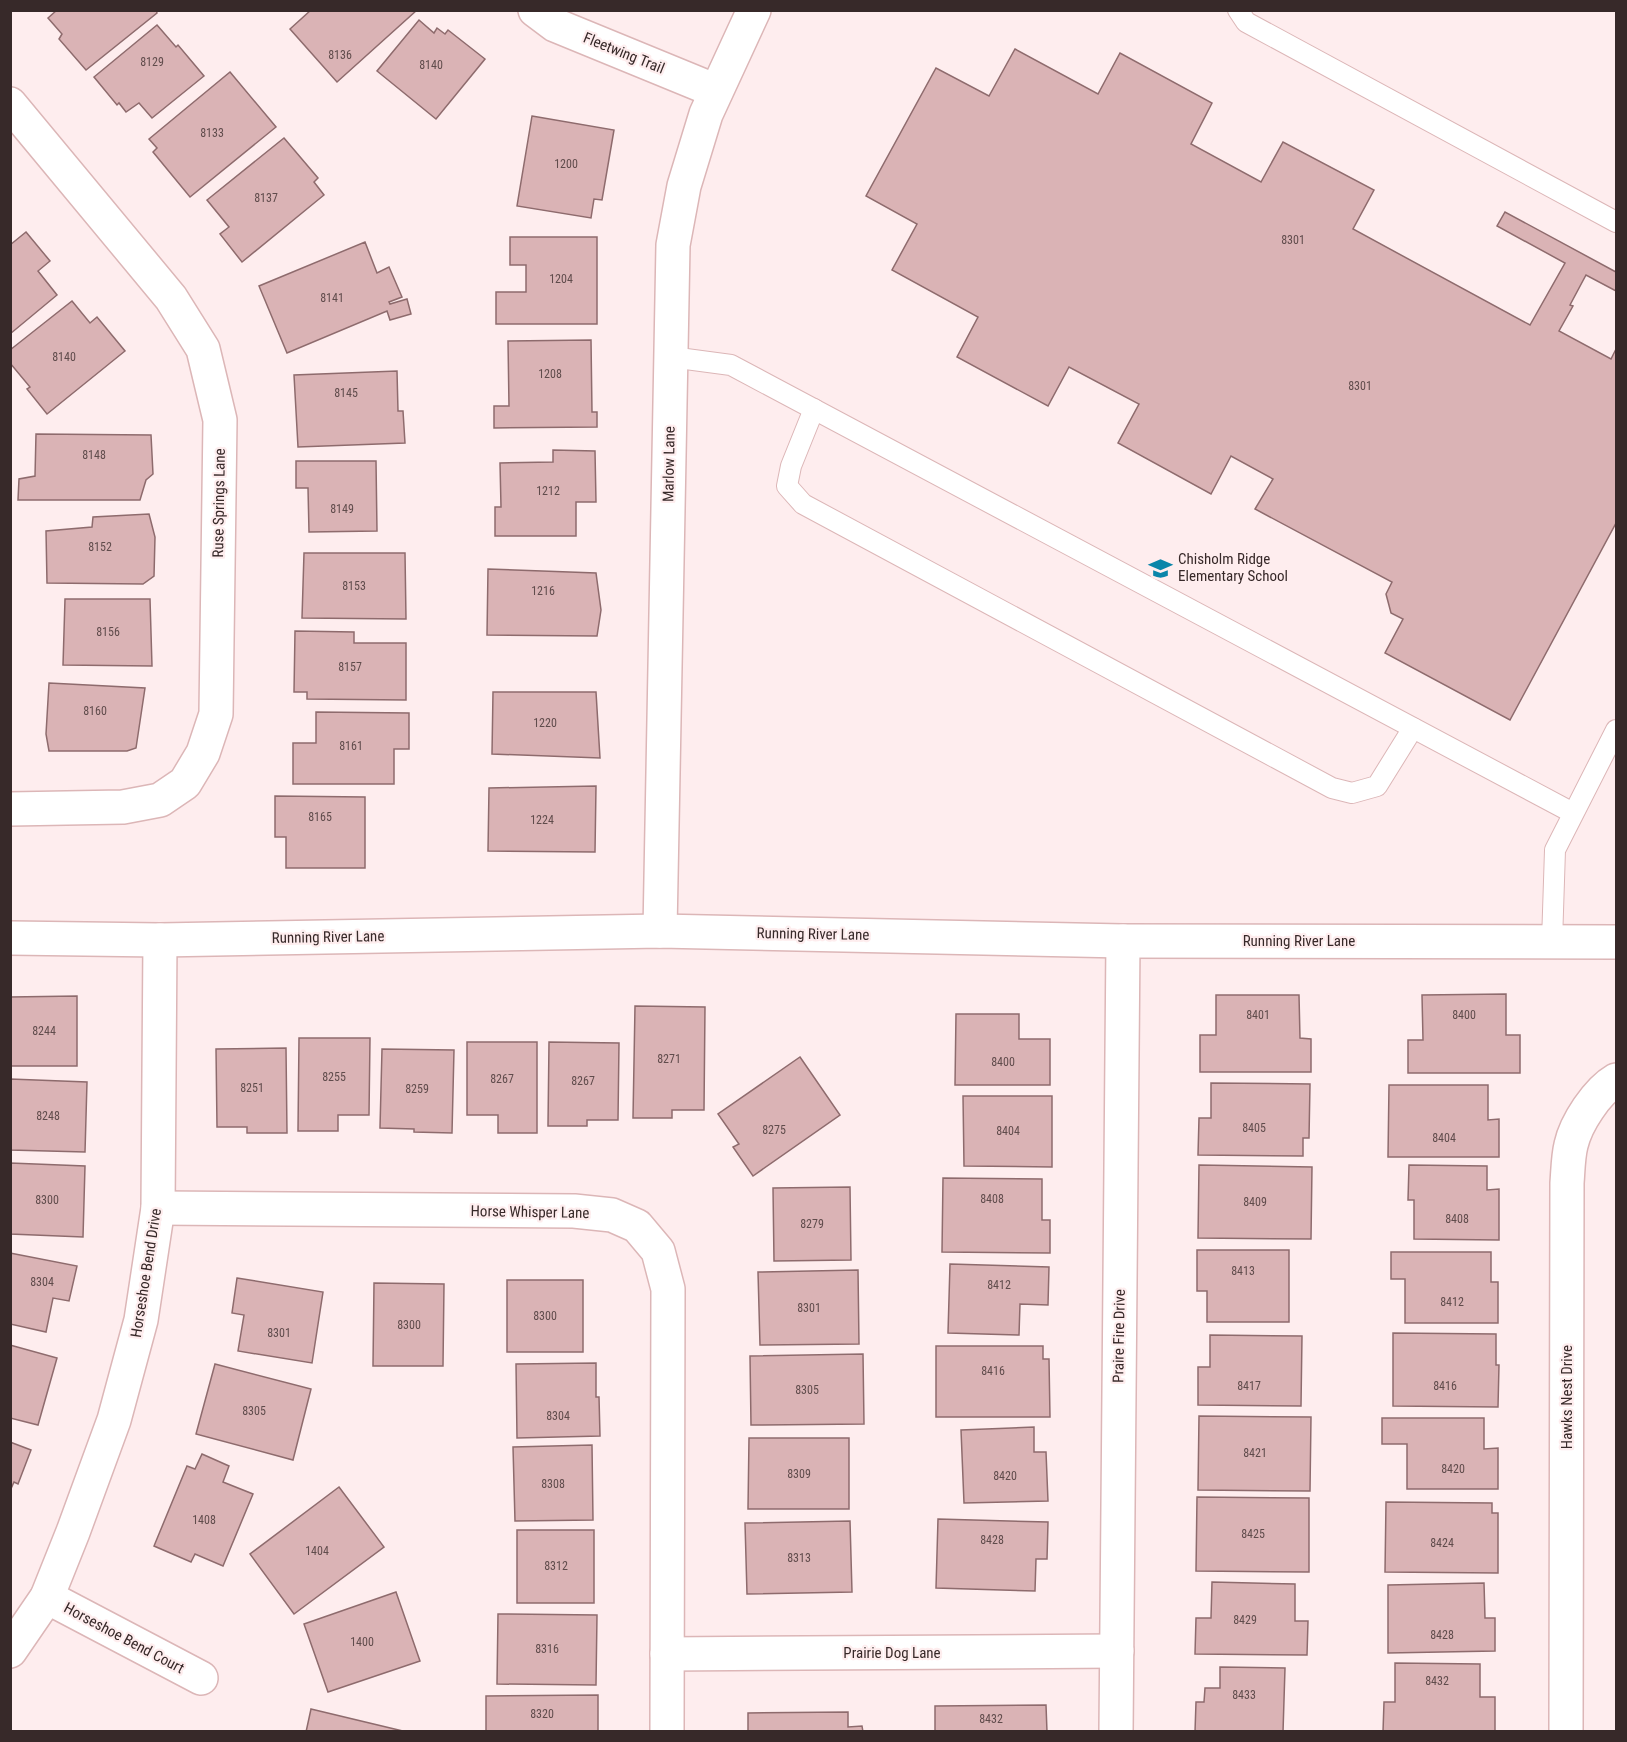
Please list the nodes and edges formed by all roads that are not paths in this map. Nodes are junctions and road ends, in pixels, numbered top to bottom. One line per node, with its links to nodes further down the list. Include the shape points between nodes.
1 (534, 10): 4 (street, Fleetwing Trail, via 555,25)
2 (754, 10): 4 (street, Marlow Lane)
3 (1238, 10): 6 (lane, via 1246,22)
4 (716, 91): 7 (street, Marlow Lane, via 684,186 673,245)
5 (10, 104): 11 (street, Ruse Springs Lane, via 171,298 203,349 220,420 216,714 203,753 185,783 160,800 123,807)
6 (1617, 222)
7 (671, 357): 8 (lane, via 731,365); 13 (street, Marlow Lane)
8 (814, 409): 9 (lane); 9 (lane, via 791,466 788,486 803,504 1332,788 1352,793 1377,786)
9 (1413, 728): 12 (lane)
10 (1617, 730): 12 (lane)
11 (10, 809)
12 (1573, 813): 17 (lane, via 1555,850)
13 (660, 932): 15 (street, Running River Lane); 16 (street, Running River Lane)
14 (10, 938): 15 (street, Running River Lane)
15 (160, 940): 20 (street, Horseshoe Bend Drive)
16 (1123, 941): 17 (street, Running River Lane); 23 (street, Praire Fire Drive)
17 (1552, 942): 18 (street, Running River Lane)
18 (1617, 942)
19 (1617, 1080): 28 (street, Hawks Nest Drive, via 1585,1111 1570,1145 1567,1183)
20 (158, 1208): 21 (street, Horseshoe Bend Drive, via 141,1320 114,1420); 24 (street, Horse Whisper Lane, via 574,1211 612,1215 637,1226 658,1251 668,1289)
21 (47, 1597): 22 (street, Horseshoe Bend Drive); 25 (street, Horseshoe Bend Court)
22 (10, 1651)
23 (1117, 1651): 24 (street, Prairie Dog Lane); 27 (street, Praire Fire Drive)
24 (667, 1654): 26 (street, Horse Whisper Lane)
25 (201, 1678)
26 (667, 1731)
27 (1116, 1731)
28 (1566, 1731)

